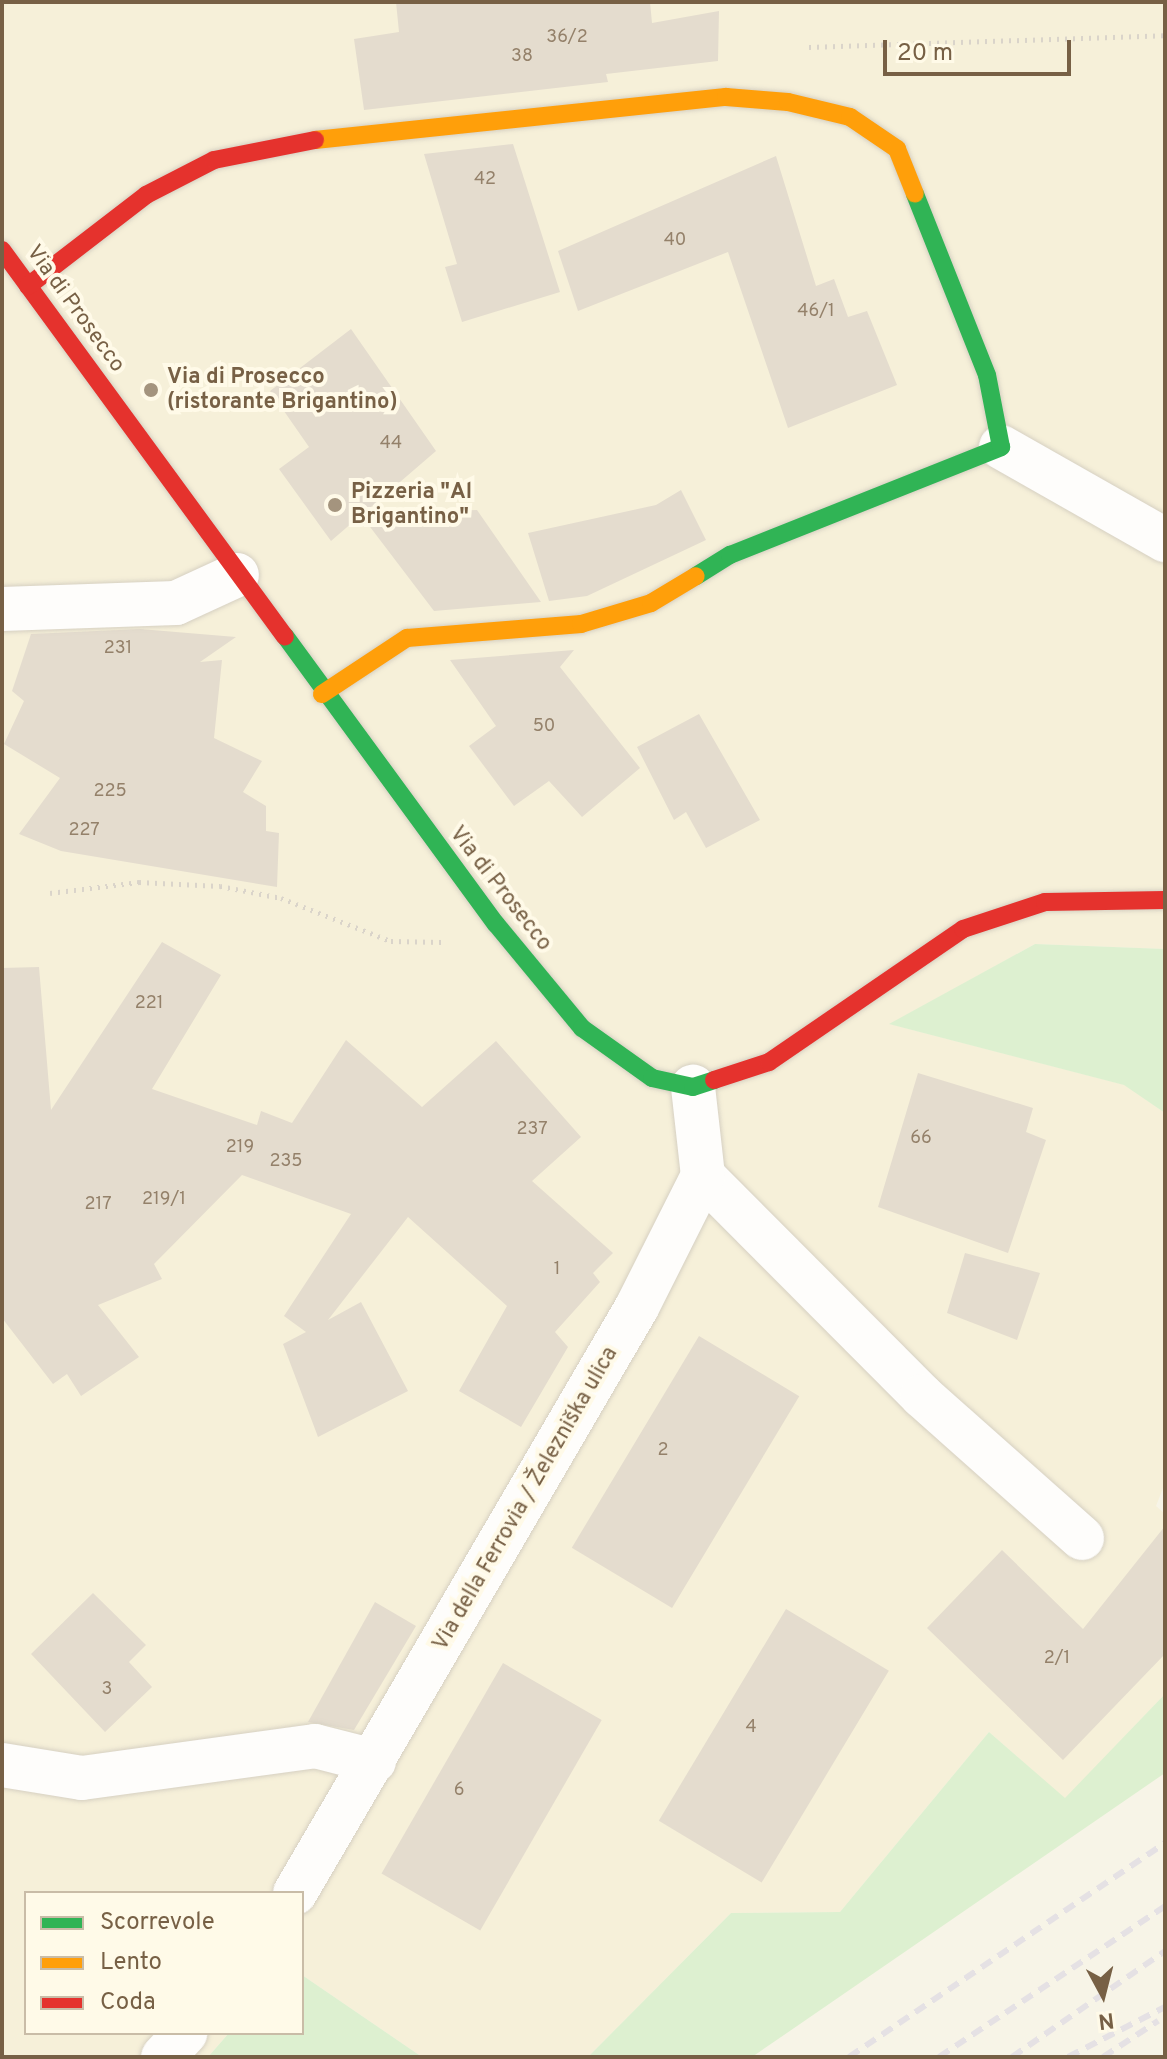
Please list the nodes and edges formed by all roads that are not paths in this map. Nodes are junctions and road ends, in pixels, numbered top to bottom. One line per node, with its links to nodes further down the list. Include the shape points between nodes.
1 (2, 250): 2 (street, Via di Prosecco)
2 (28, 286): 3 (street, via 146,195 214,160 286,143 596,109 726,97 788,102 850,117 897,149 987,375); 5 (street, Via di Prosecco)
3 (1001, 447): 4 (street); 7 (street, via 730,555 651,603 581,624 407,638)
4 (1165, 540)
5 (237, 575): 6 (street, via 176,603); 7 (street, Via di Prosecco)
6 (2, 609)
7 (322, 694): 9 (street, Via di Prosecco, via 582,1028 652,1078)
8 (1165, 900): 9 (street, via 1045,902 963,929 769,1062)
9 (693, 1087): 10 (street)
10 (703, 1176): 11 (street, via 922,1396); 12 (street, Via della Ferrovia / Železniška ulica, via 637,1307)
11 (1082, 1538)
12 (374, 1761): 13 (street, via 315,1746 82,1778); 14 (street, Via della Ferrovia / Železniška ulica)
13 (2, 1765)
14 (296, 1891)
15 (183, 2035): 16 (street)
16 (163, 2057)

